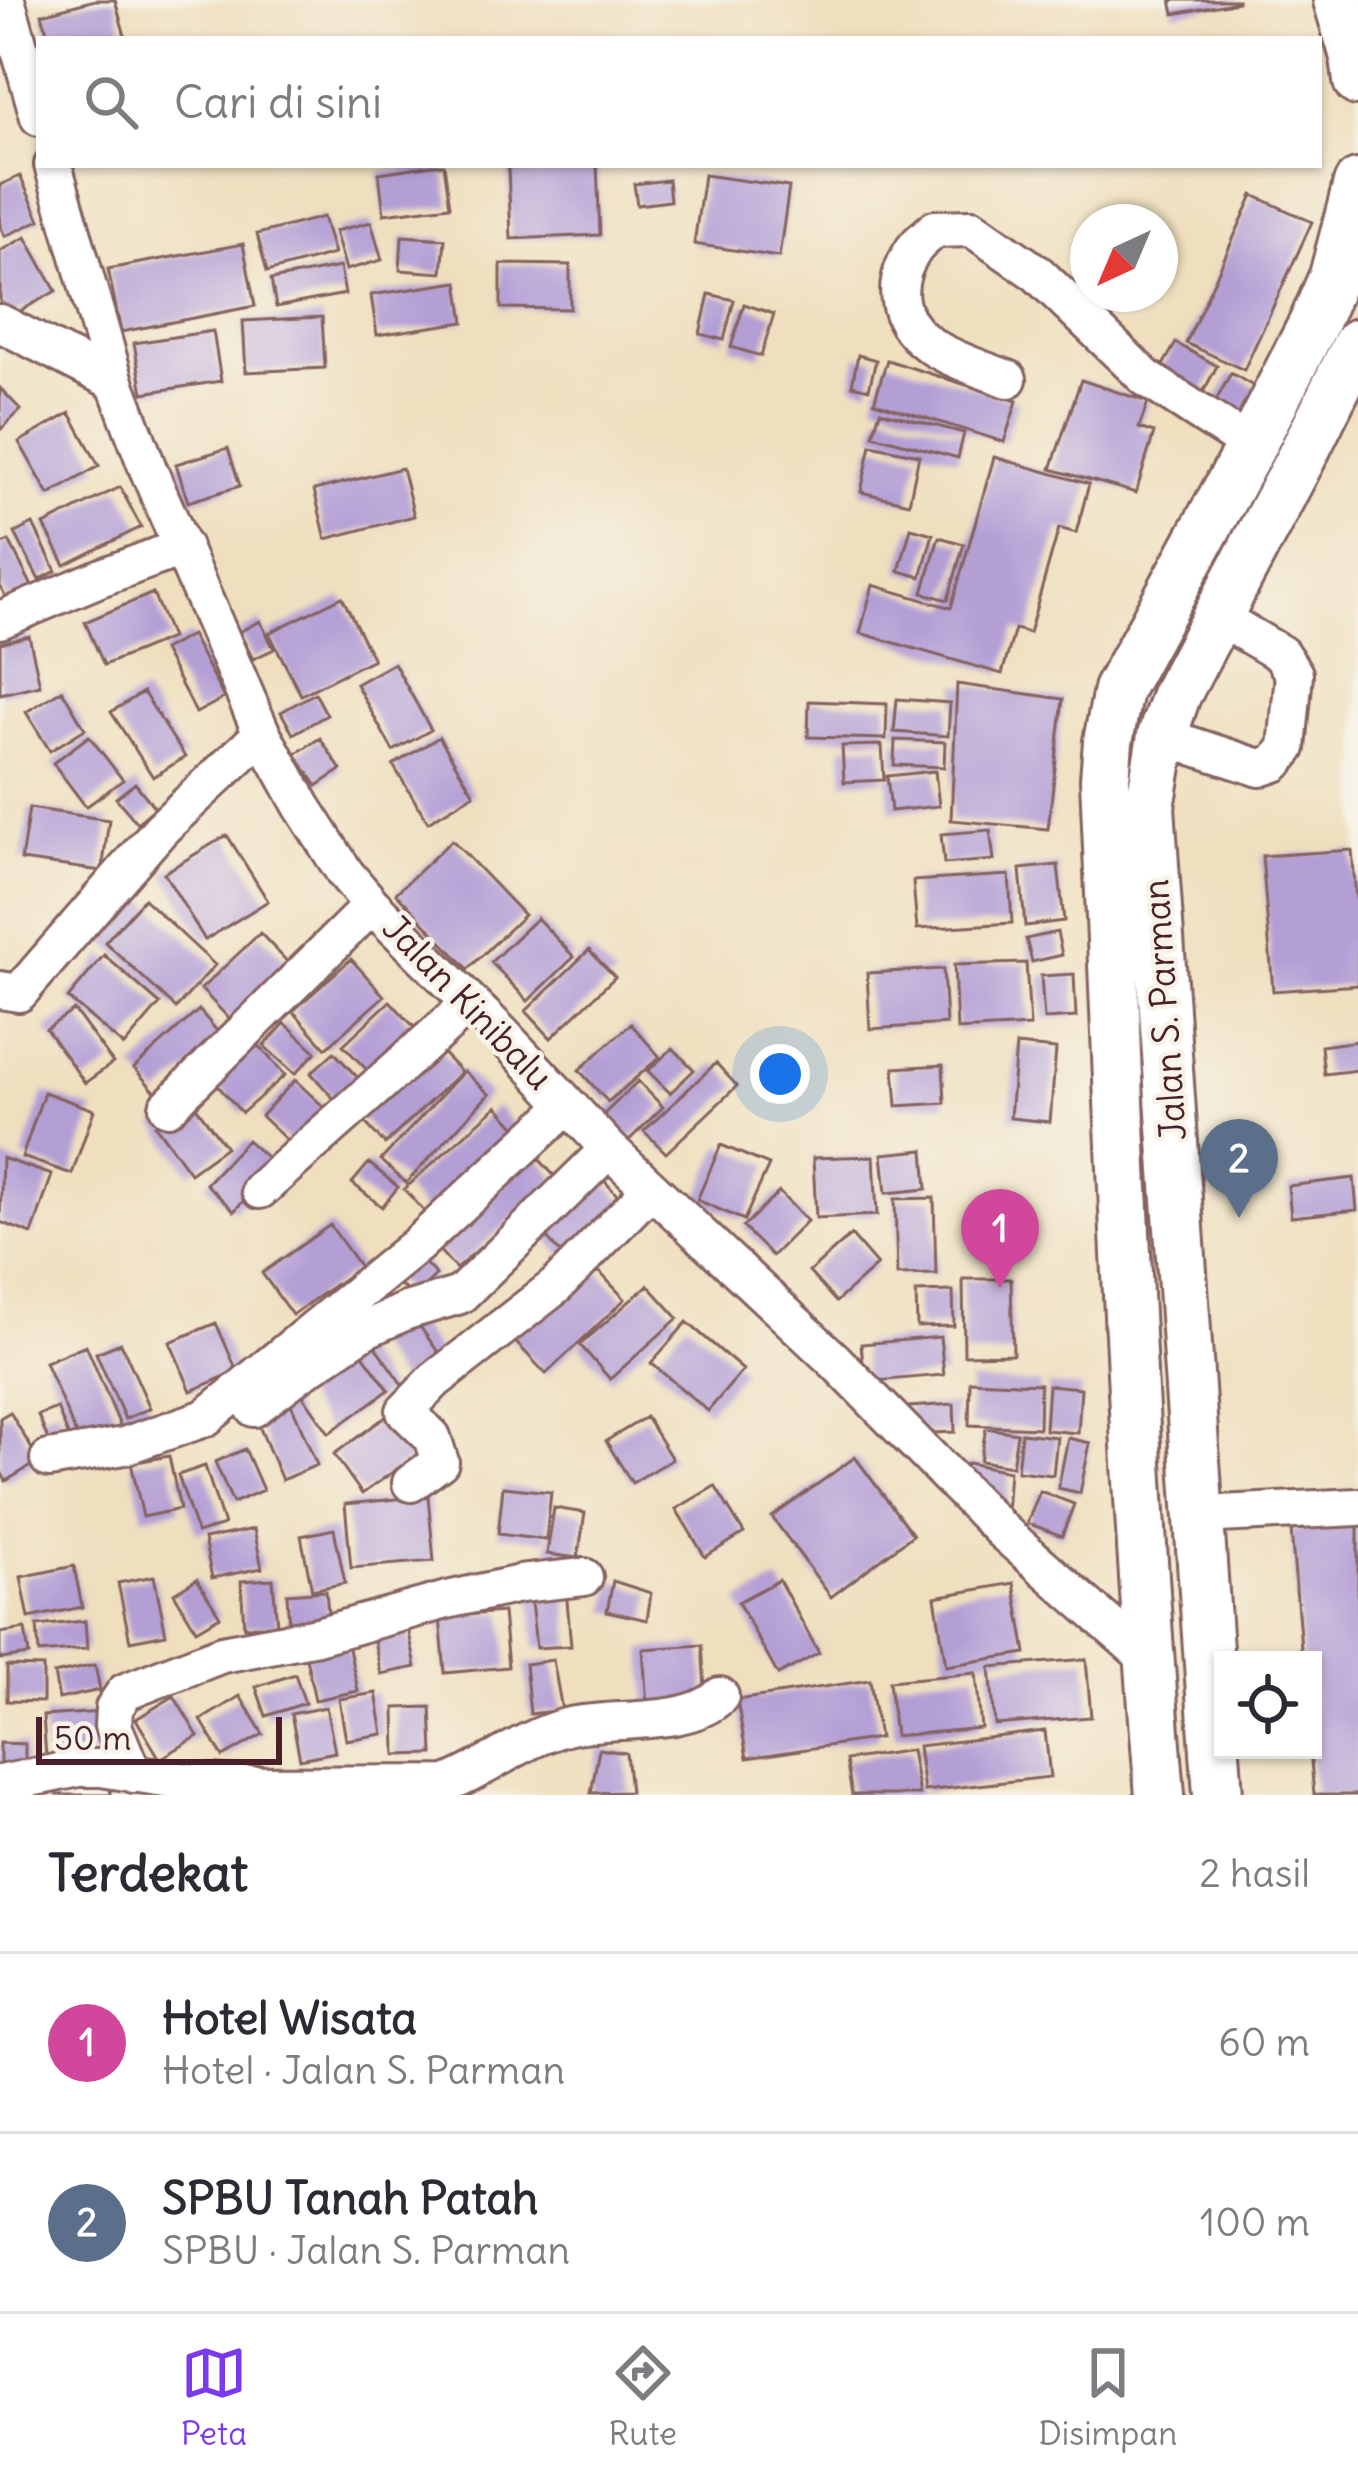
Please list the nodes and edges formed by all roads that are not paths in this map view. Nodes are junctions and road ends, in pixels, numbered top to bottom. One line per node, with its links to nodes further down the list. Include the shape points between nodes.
1 (5, 0): 4 (street)
2 (1338, 0): 3 (main road)
3 (1358, 81)
4 (36, 106)
5 (54, 168): 10 (street, Jalan Kinibalu)
6 (1358, 184): 11 (main road, via 1334,276)
7 (0, 323): 10 (street)
8 (1358, 343): 13 (main road, Jalan S. Parman)
9 (1008, 379): 11 (street, via 932,347 901,312 898,286 934,229 972,228 1037,274 1161,390)
10 (115, 382): 12 (street, Jalan Kinibalu)
11 (1251, 446): 31 (main road, via 1118,690 1108,742)
12 (183, 547): 14 (street); 15 (street, Jalan Kinibalu)
13 (1217, 616): 16 (main road, Jalan S. Parman); 16 (street, via 1281,654 1294,674 1287,748 1261,768)
14 (0, 620)
15 (262, 734): 17 (street, Jalan Kinibalu, via 323,840); 18 (street, via 160,829 19,993)
16 (1162, 736): 29 (main road, Jalan S. Parman, via 1150,807)
17 (372, 905): 19 (street, Jalan Kinibalu); 21 (street)
18 (0, 990)
19 (472, 1003): 20 (street, Jalan Kinibalu); 24 (street)
20 (568, 1105): 22 (street, Jalan Kinibalu); 25 (street, via 417,1245 225,1404)
21 (168, 1107)
22 (609, 1148): 23 (street, Jalan Kinibalu); 25 (street, via 460,1295 365,1329 242,1418)
23 (651, 1189): 27 (street, via 556,1286 405,1411 432,1437 440,1462); 31 (street, Jalan Kinibalu, via 1001,1531)
24 (260, 1190)
25 (170, 1430): 26 (street)
26 (50, 1459)
27 (411, 1483)
28 (1358, 1507): 29 (street)
29 (1199, 1515): 37 (main road, Jalan S. Parman)
30 (584, 1577): 33 (street, via 520,1584 222,1654 125,1692 113,1726)
31 (1149, 1660): 36 (main road)
32 (720, 1696): 35 (street, via 709,1707 655,1719 563,1728 447,1784)
33 (133, 1774): 34 (street, via 79,1768); 35 (street)
34 (0, 1784)
35 (400, 1790)
36 (1160, 1795)
37 (1218, 1795)

